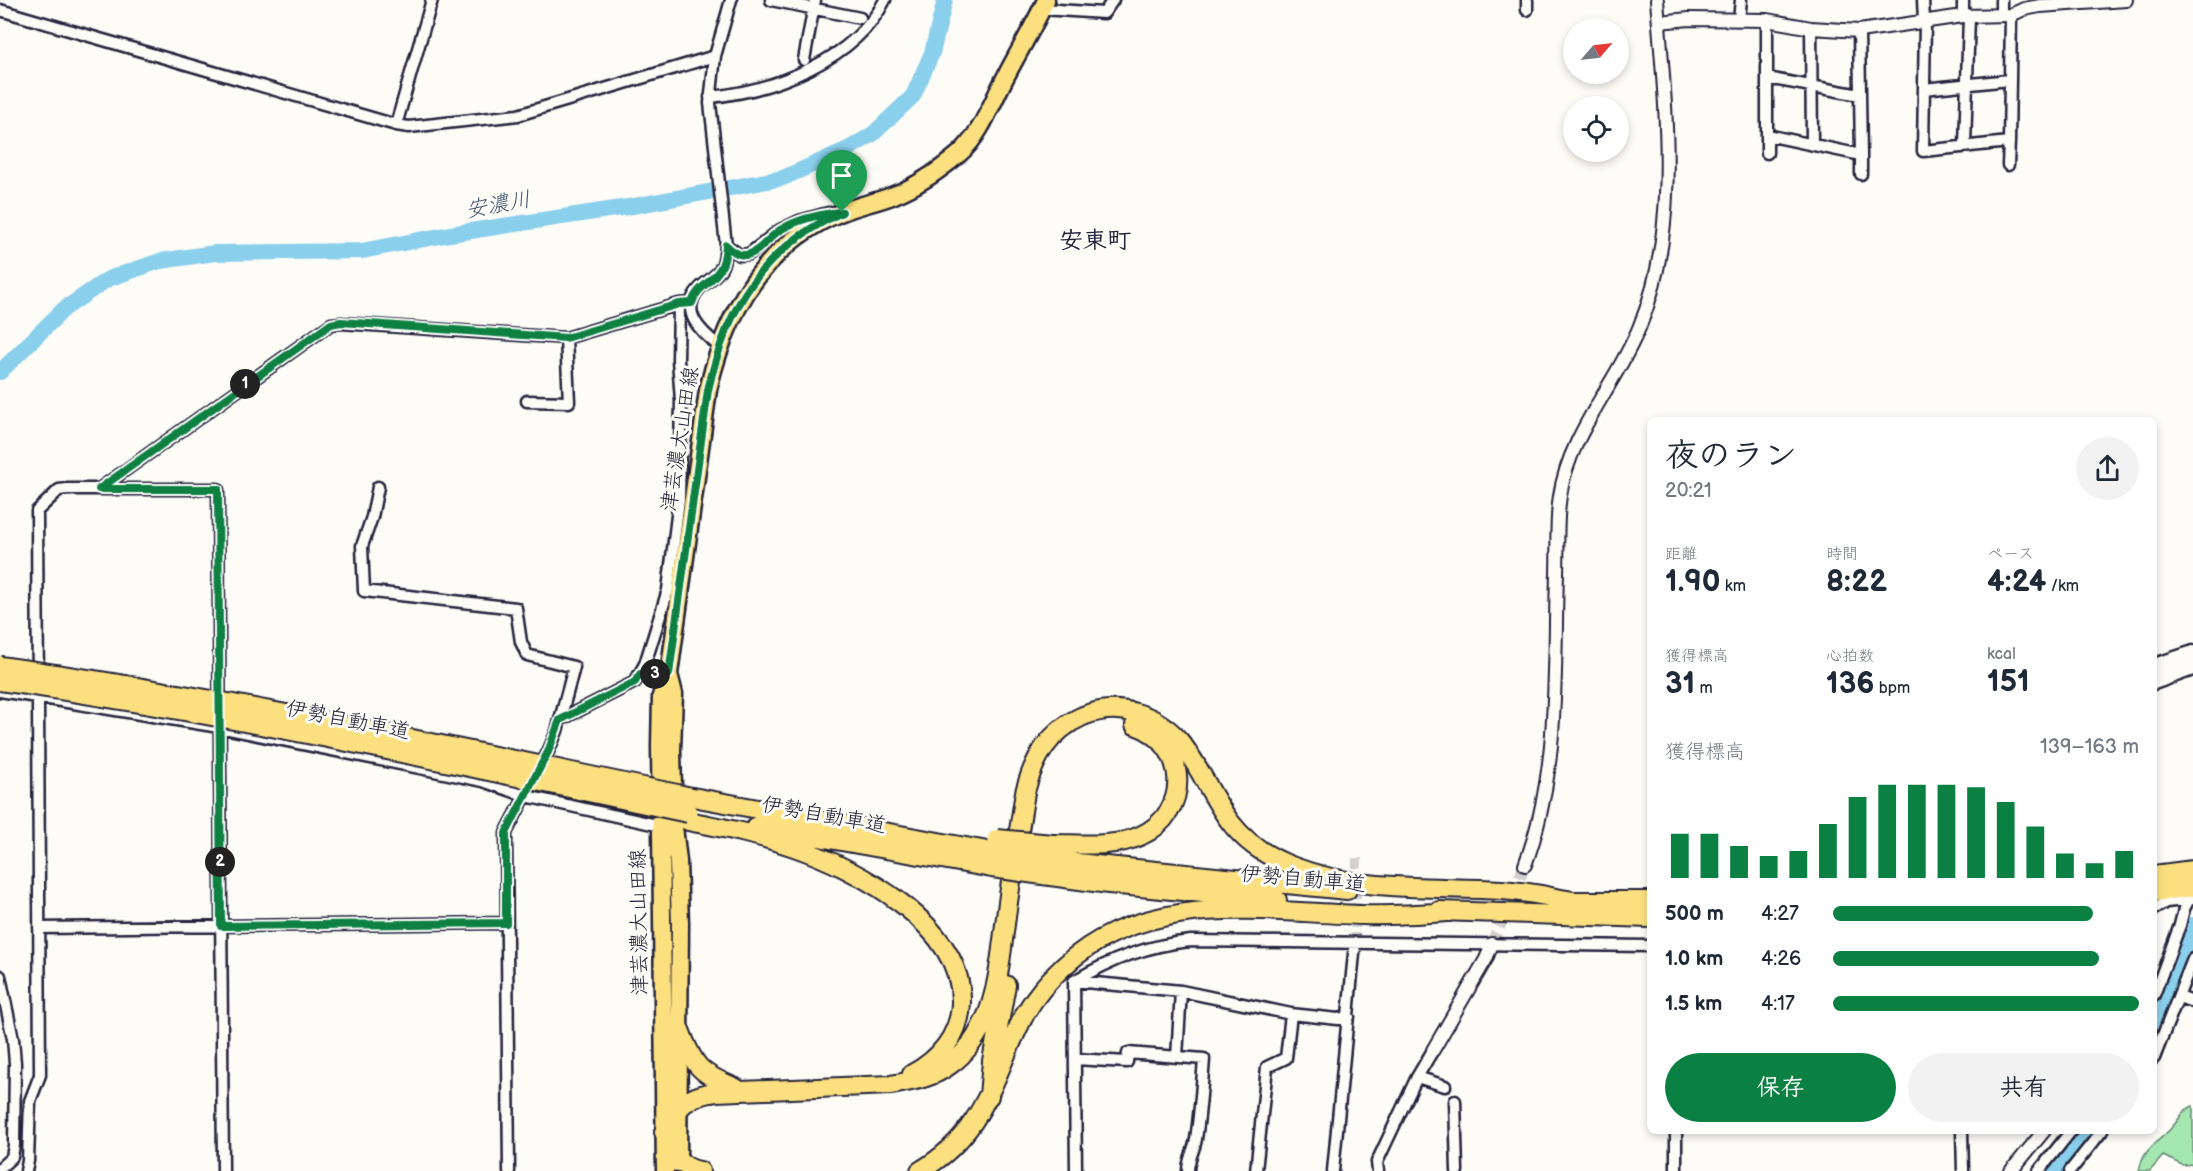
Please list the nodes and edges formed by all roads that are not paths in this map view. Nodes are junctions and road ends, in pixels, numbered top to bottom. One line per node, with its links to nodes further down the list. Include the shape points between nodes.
1 (432, 0): 33 (street)
2 (731, 0): 24 (street)
3 (771, 0): 12 (street)
4 (885, 0): 32 (street, via 859,34 809,69 785,80)
5 (1113, 0): 13 (street, via 1104,13)
6 (1658, 0): 21 (street)
7 (1741, 0): 18 (street)
8 (1923, 0): 20 (street)
9 (1963, 0): 16 (street)
10 (2001, 0): 15 (street)
11 (2126, 0): 15 (street, via 2040,6)
12 (814, 4): 17 (street); 25 (street)
13 (1044, 5): 42 (main road, 津芸濃大山田線, via 962,152 909,188)
14 (0, 10): 33 (street)
15 (2006, 15): 16 (street); 27 (street)
16 (1966, 16): 20 (street); 28 (street)
17 (860, 18)
18 (1739, 19): 19 (street); 21 (street)
19 (1767, 20): 22 (street); 26 (street)
20 (1924, 21): 23 (street); 30 (street)
21 (1659, 22): 71 (street, via 1667,168 1662,239 1639,330 1577,445 1560,495 1550,767)
22 (1811, 28): 23 (street); 29 (street)
23 (1859, 31): 31 (street)
24 (714, 56): 32 (street); 33 (street, via 519,115 409,127)
25 (804, 60)
26 (1767, 78): 29 (street); 34 (street)
27 (2010, 80): 28 (street); 35 (street)
28 (1967, 85): 30 (street); 37 (street)
29 (1811, 86): 31 (street); 36 (street)
30 (1924, 89): 37 (street, via 1923,151)
31 (1860, 94): 39 (street)
32 (710, 100): 43 (street)
33 (396, 125)
34 (1767, 135): 36 (street); 38 (street)
35 (2008, 142): 37 (street); 40 (street)
36 (1812, 143): 39 (street)
37 (1965, 146)
38 (1767, 153)
39 (1861, 155): 41 (street)
40 (2008, 165)
41 (1861, 174)
42 (842, 212): 43 (street, via 825,213 788,226 749,254 740,255); 47 (main road, 津芸濃大山田線, via 804,232 771,261 741,300)
43 (726, 245): 44 (street, via 717,275 699,289)
44 (693, 300): 45 (street); 47 (street, via 698,328)
45 (679, 304): 46 (street); 51 (street)
46 (566, 338): 48 (street, via 569,402); 50 (street, via 331,324)
47 (719, 346): 51 (main road, 津芸濃大山田線)
48 (527, 401)
49 (378, 487): 64 (street, via 362,546 364,591 516,608 526,654 574,667)
50 (99, 489): 63 (street, via 59,490 37,511); 65 (street, via 218,489)
51 (686, 501): 58 (street, via 668,590); 59 (main road, 津芸濃大山田線)
52 (2193, 651): 54 (street)
53 (2193, 660): 57 (street)
54 (2157, 663)
55 (0, 666): 67 (highway, 伊勢自動車道, bridge, via 236,705)
56 (2193, 670): 61 (street)
57 (2157, 673)
58 (640, 674): 59 (street); 64 (street, via 635,682)
59 (669, 674): 68 (main road, 津芸濃大山田線, via 661,696); 96 (main road, 津芸濃大山田線, via 674,694)
60 (0, 681): 67 (highway, 伊勢自動車道, bridge, via 235,720)
61 (2157, 683)
62 (0, 691): 63 (street)
63 (36, 696): 65 (street); 83 (street)
64 (560, 720): 66 (street)
65 (219, 727): 66 (street, via 483,781); 82 (street)
66 (526, 796): 68 (street); 81 (street, via 506,833)
67 (688, 810): 69 (highway, 伊勢自動車道); 69 (highway, 伊勢自動車道, via 836,824); 102 (highway, via 843,868 906,908 942,944 959,982 961,1007 957,1024 939,1055)
68 (661, 826): 108 (main road, 津芸濃大山田線)
69 (994, 853): 70 (highway, bridge); 70 (highway, 伊勢自動車道, bridge)
70 (1048, 860): 76 (highway, 伊勢自動車道, via 1322,889); 79 (highway, 伊勢自動車道, via 1121,885); 105 (highway, via 1138,837 1158,825 1171,809 1177,784 1176,766 1161,739 1129,723 1098,723 1065,739 1043,772 1029,834)
71 (1525, 865)
72 (2193, 870): 73 (highway)
73 (2157, 875)
74 (2157, 892): 75 (highway)
75 (2192, 894): 78 (street); 90 (street)
76 (1573, 901): 77 (highway, 伊勢自動車道); 102 (highway, via 1504,890 1373,884 1320,875 1285,863 1262,851 1232,824 1190,753 1168,728 1134,712 1099,711 1068,724 1051,737 1030,776 995,985 983,1024 951,1064 926,1078)
77 (1647, 902)
78 (2157, 907)
79 (1449, 912): 80 (highway, 伊勢自動車道); 105 (highway, via 1402,916 1222,910 1158,917 1125,927 1084,950 1047,984 1018,1028)
80 (1647, 918)
81 (506, 923): 82 (street); 119 (street)
82 (221, 926): 83 (street); 118 (street)
83 (39, 928): 117 (street, via 40,1075 30,1101)
84 (1355, 943): 85 (street); 89 (street, via 1173,943 1120,957); 95 (street)
85 (1492, 944): 86 (street); 97 (street)
86 (1647, 946)
87 (2193, 959): 92 (street)
88 (0, 976): 114 (street, via 14,1039)
89 (1074, 981): 91 (street); 100 (street)
90 (2157, 987)
91 (1181, 991): 94 (street); 99 (street)
92 (2179, 997): 93 (street); 98 (street)
93 (2193, 1002)
94 (1291, 1014): 95 (street); 124 (street, via 1286,1058 1267,1067)
95 (1349, 1017): 125 (street)
96 (680, 1030): 104 (highway, via 698,1068); 107 (main road, 津芸濃大山田線)
97 (1433, 1050): 101 (street)
98 (2157, 1051)
99 (1177, 1057): 100 (street, via 1128,1053 1127,1062); 123 (street, via 1204,1059 1201,1109)
100 (1075, 1059): 122 (street)
101 (1418, 1077): 103 (street); 126 (street, via 1377,1162)
102 (891, 1085): 104 (highway)
103 (1445, 1086)
104 (740, 1090): 107 (highway, via 702,1094)
105 (989, 1096): 121 (highway, via 977,1119 956,1144)
106 (1455, 1101): 127 (street)
107 (678, 1108): 108 (highway); 116 (main road, 津芸濃大山田線)
108 (664, 1132): 116 (highway)
109 (1676, 1134): 128 (street)
110 (1962, 1134): 129 (street)
111 (2042, 1134): 130 (street)
112 (2069, 1134): 131 (street)
113 (2100, 1134): 132 (street)
114 (14, 1139): 115 (street, via 12,1157); 117 (street)
115 (0, 1168)
116 (674, 1168): 120 (highway)
117 (27, 1169)
118 (223, 1171)
119 (509, 1171)
120 (700, 1171)
121 (920, 1171)
122 (1076, 1171)
123 (1188, 1171)
124 (1256, 1171)
125 (1333, 1171)
126 (1378, 1171)
127 (1457, 1171)
128 (1676, 1171)
129 (1963, 1171)
130 (2011, 1171)
131 (2039, 1171)
132 (2070, 1171)

